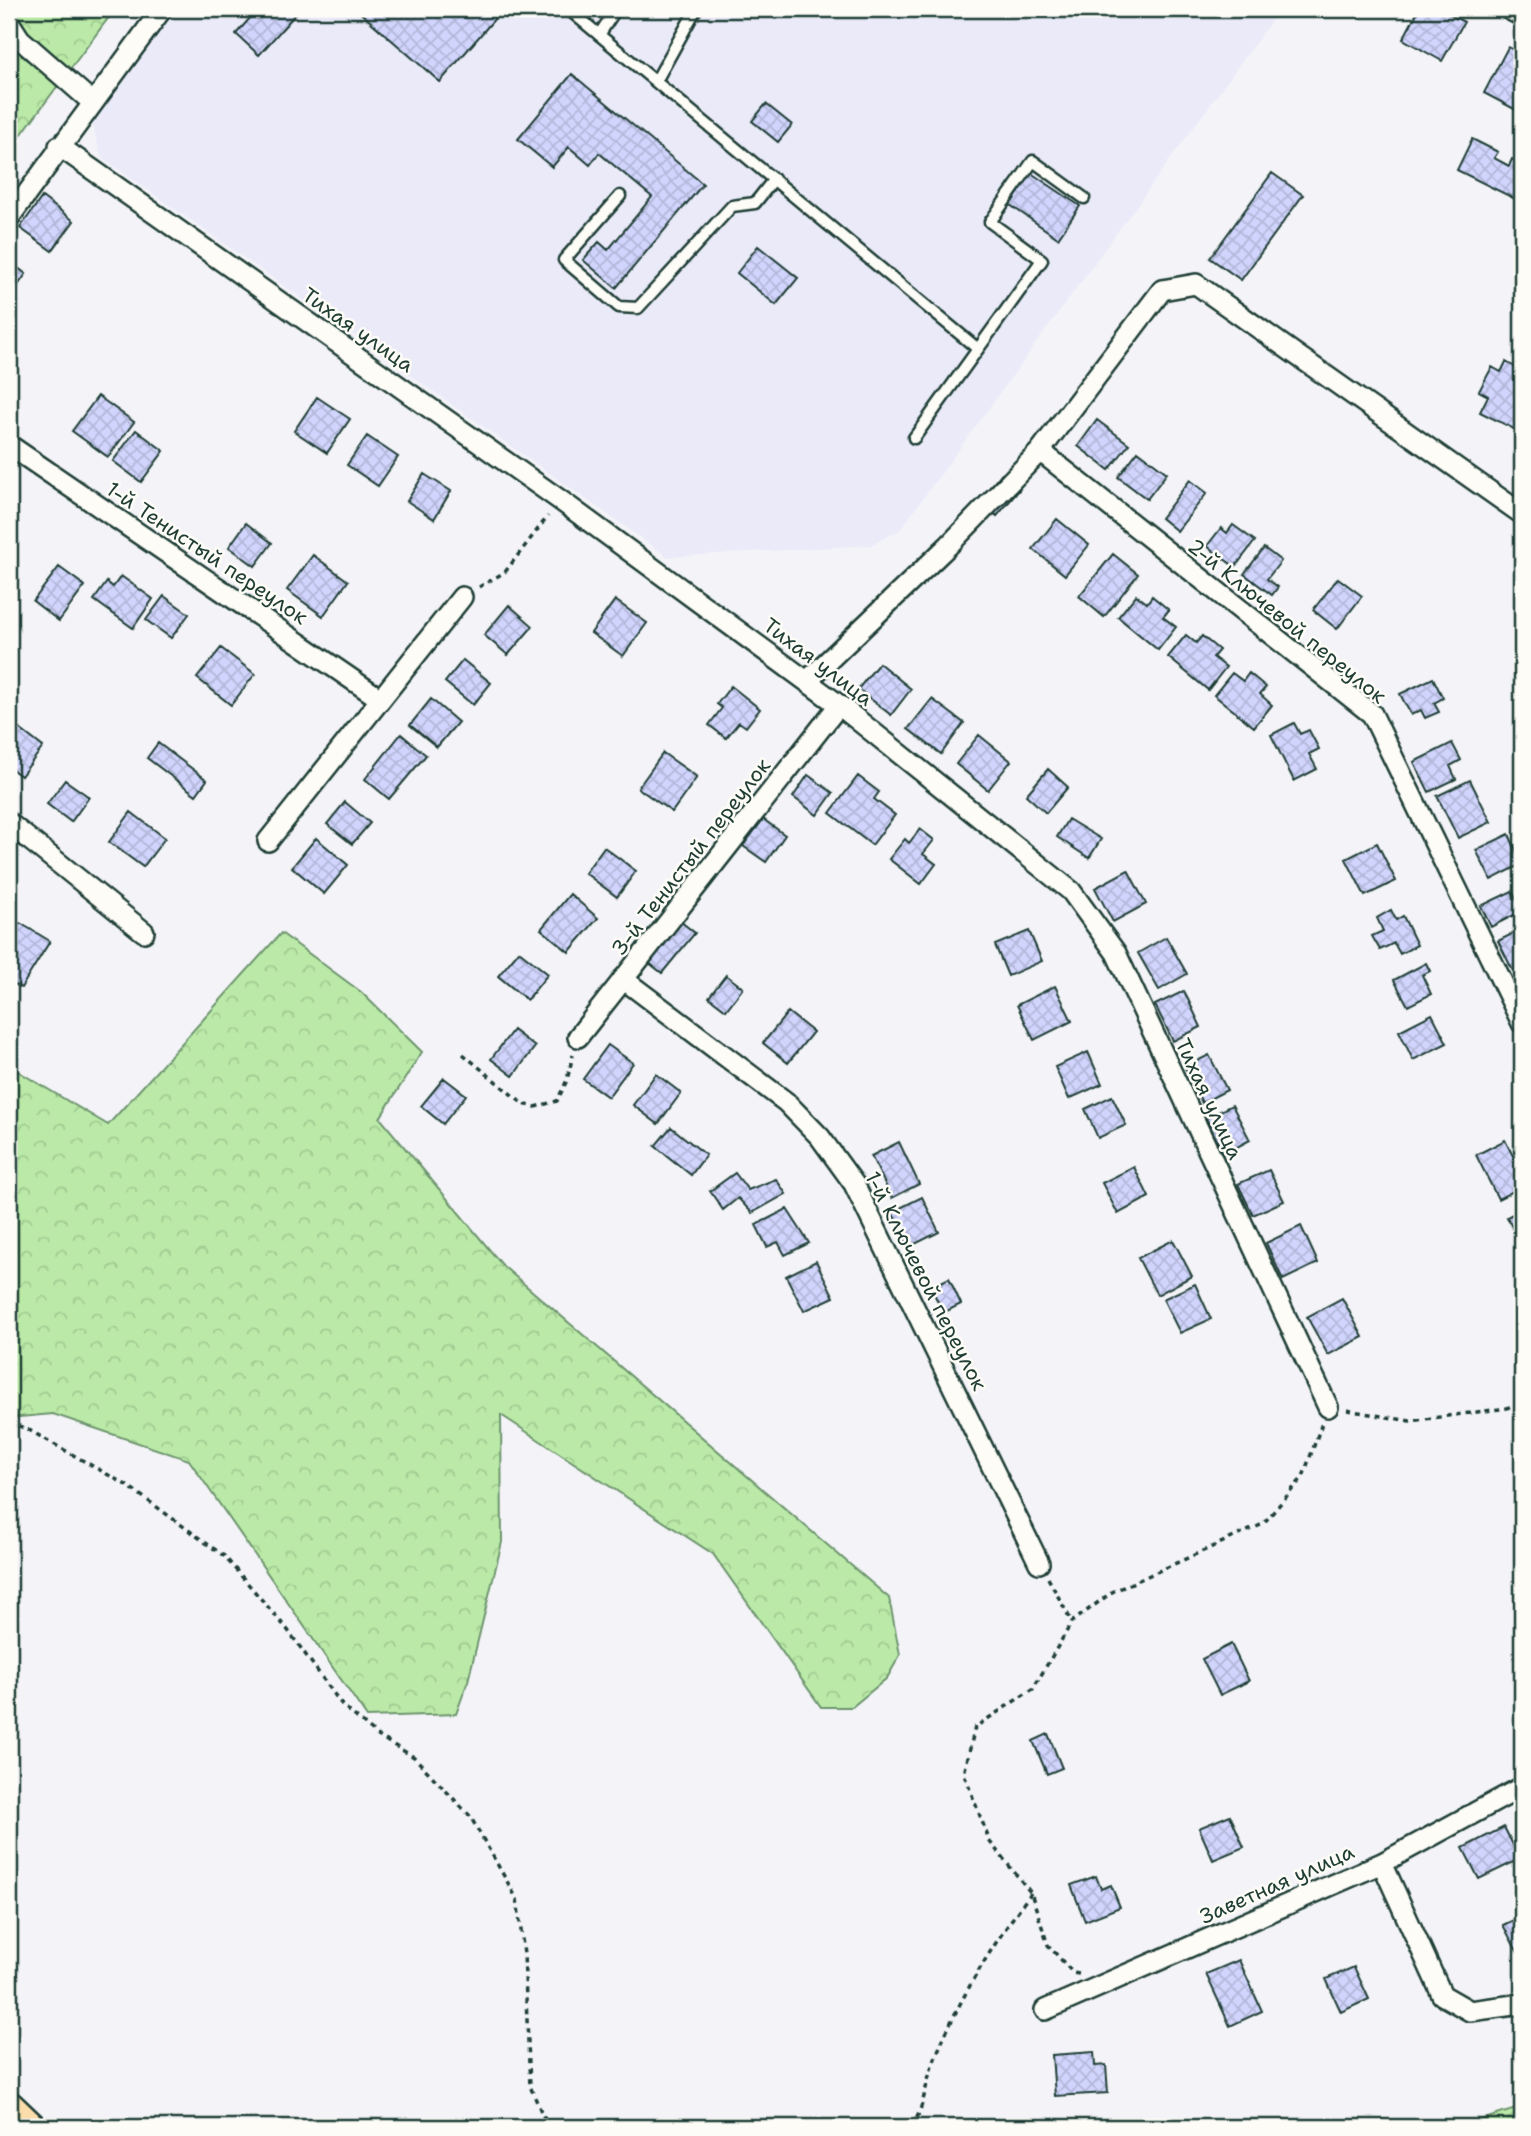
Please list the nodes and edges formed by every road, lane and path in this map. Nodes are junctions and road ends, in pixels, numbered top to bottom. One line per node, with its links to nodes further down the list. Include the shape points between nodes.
1 (162, 9): 10 (street)
2 (568, 9): 8 (lane)
3 (616, 9): 8 (lane)
4 (696, 9): 9 (lane)
5 (1508, 9): 6 (street)
6 (1522, 16)
7 (9, 22): 10 (street, via 20,39)
8 (599, 35): 9 (lane)
9 (656, 82): 12 (lane)
10 (92, 102): 11 (street)
11 (59, 146): 15 (street); 20 (street, Тихая улица)
12 (774, 179): 13 (lane, via 755,203 732,206 638,308 619,307 564,260); 16 (lane)
13 (620, 196)
14 (1084, 198): 16 (lane, via 1033,161 990,222 1042,260)
15 (9, 218)
16 (978, 349): 17 (lane)
17 (914, 438)
18 (9, 445): 24 (street, 1-й Тенистый переулок)
19 (1040, 451): 21 (street, via 1163,290 1196,284); 23 (street); 30 (street, 2-й Ключевой переулок, via 1372,714)
20 (559, 500): 22 (path, via 505,572); 23 (street, Тихая улица)
21 (1522, 514)
22 (462, 597): 24 (street)
23 (807, 681): 25 (street, Тихая улица)
24 (379, 698): 27 (street)
25 (839, 705): 29 (street, 3-й Тенистый переулок); 34 (street, Тихая улица, via 1071,891 1116,953)
26 (9, 823): 28 (street)
27 (268, 841)
28 (144, 932)
29 (623, 979): 31 (street, 3-й Тенистый переулок); 36 (street, 1-й Ключевой переулок, via 786,1102 820,1137 854,1184)
30 (1522, 1023)
31 (578, 1037): 32 (path, via 557,1101 535,1107 523,1104)
32 (463, 1054)
33 (1522, 1401): 34 (path, via 1507,1408 1410,1421)
34 (1328, 1407): 37 (path, via 1303,1477 1263,1524 1112,1592)
35 (9, 1422): 46 (path, via 128,1486 224,1556 342,1705 414,1757 470,1816 517,1899 530,2086 543,2116)
36 (1039, 1563): 37 (path)
37 (1072, 1622): 40 (path, via 1033,1689 975,1727 964,1774 990,1842)
38 (1522, 1787): 39 (street, Заветная улица)
39 (1382, 1863): 41 (street, Заветная улица); 42 (street, via 1442,1995 1470,2011)
40 (1031, 1893): 41 (path, via 1048,1945 1073,1973); 47 (path, via 996,1940 962,1999 933,2063 920,2115)
41 (1108, 1983): 43 (street, Заветная улица)
42 (1522, 2004)
43 (1045, 2010)
44 (9, 2107): 45 (main road)
45 (30, 2127)
46 (556, 2127)
47 (912, 2127)

